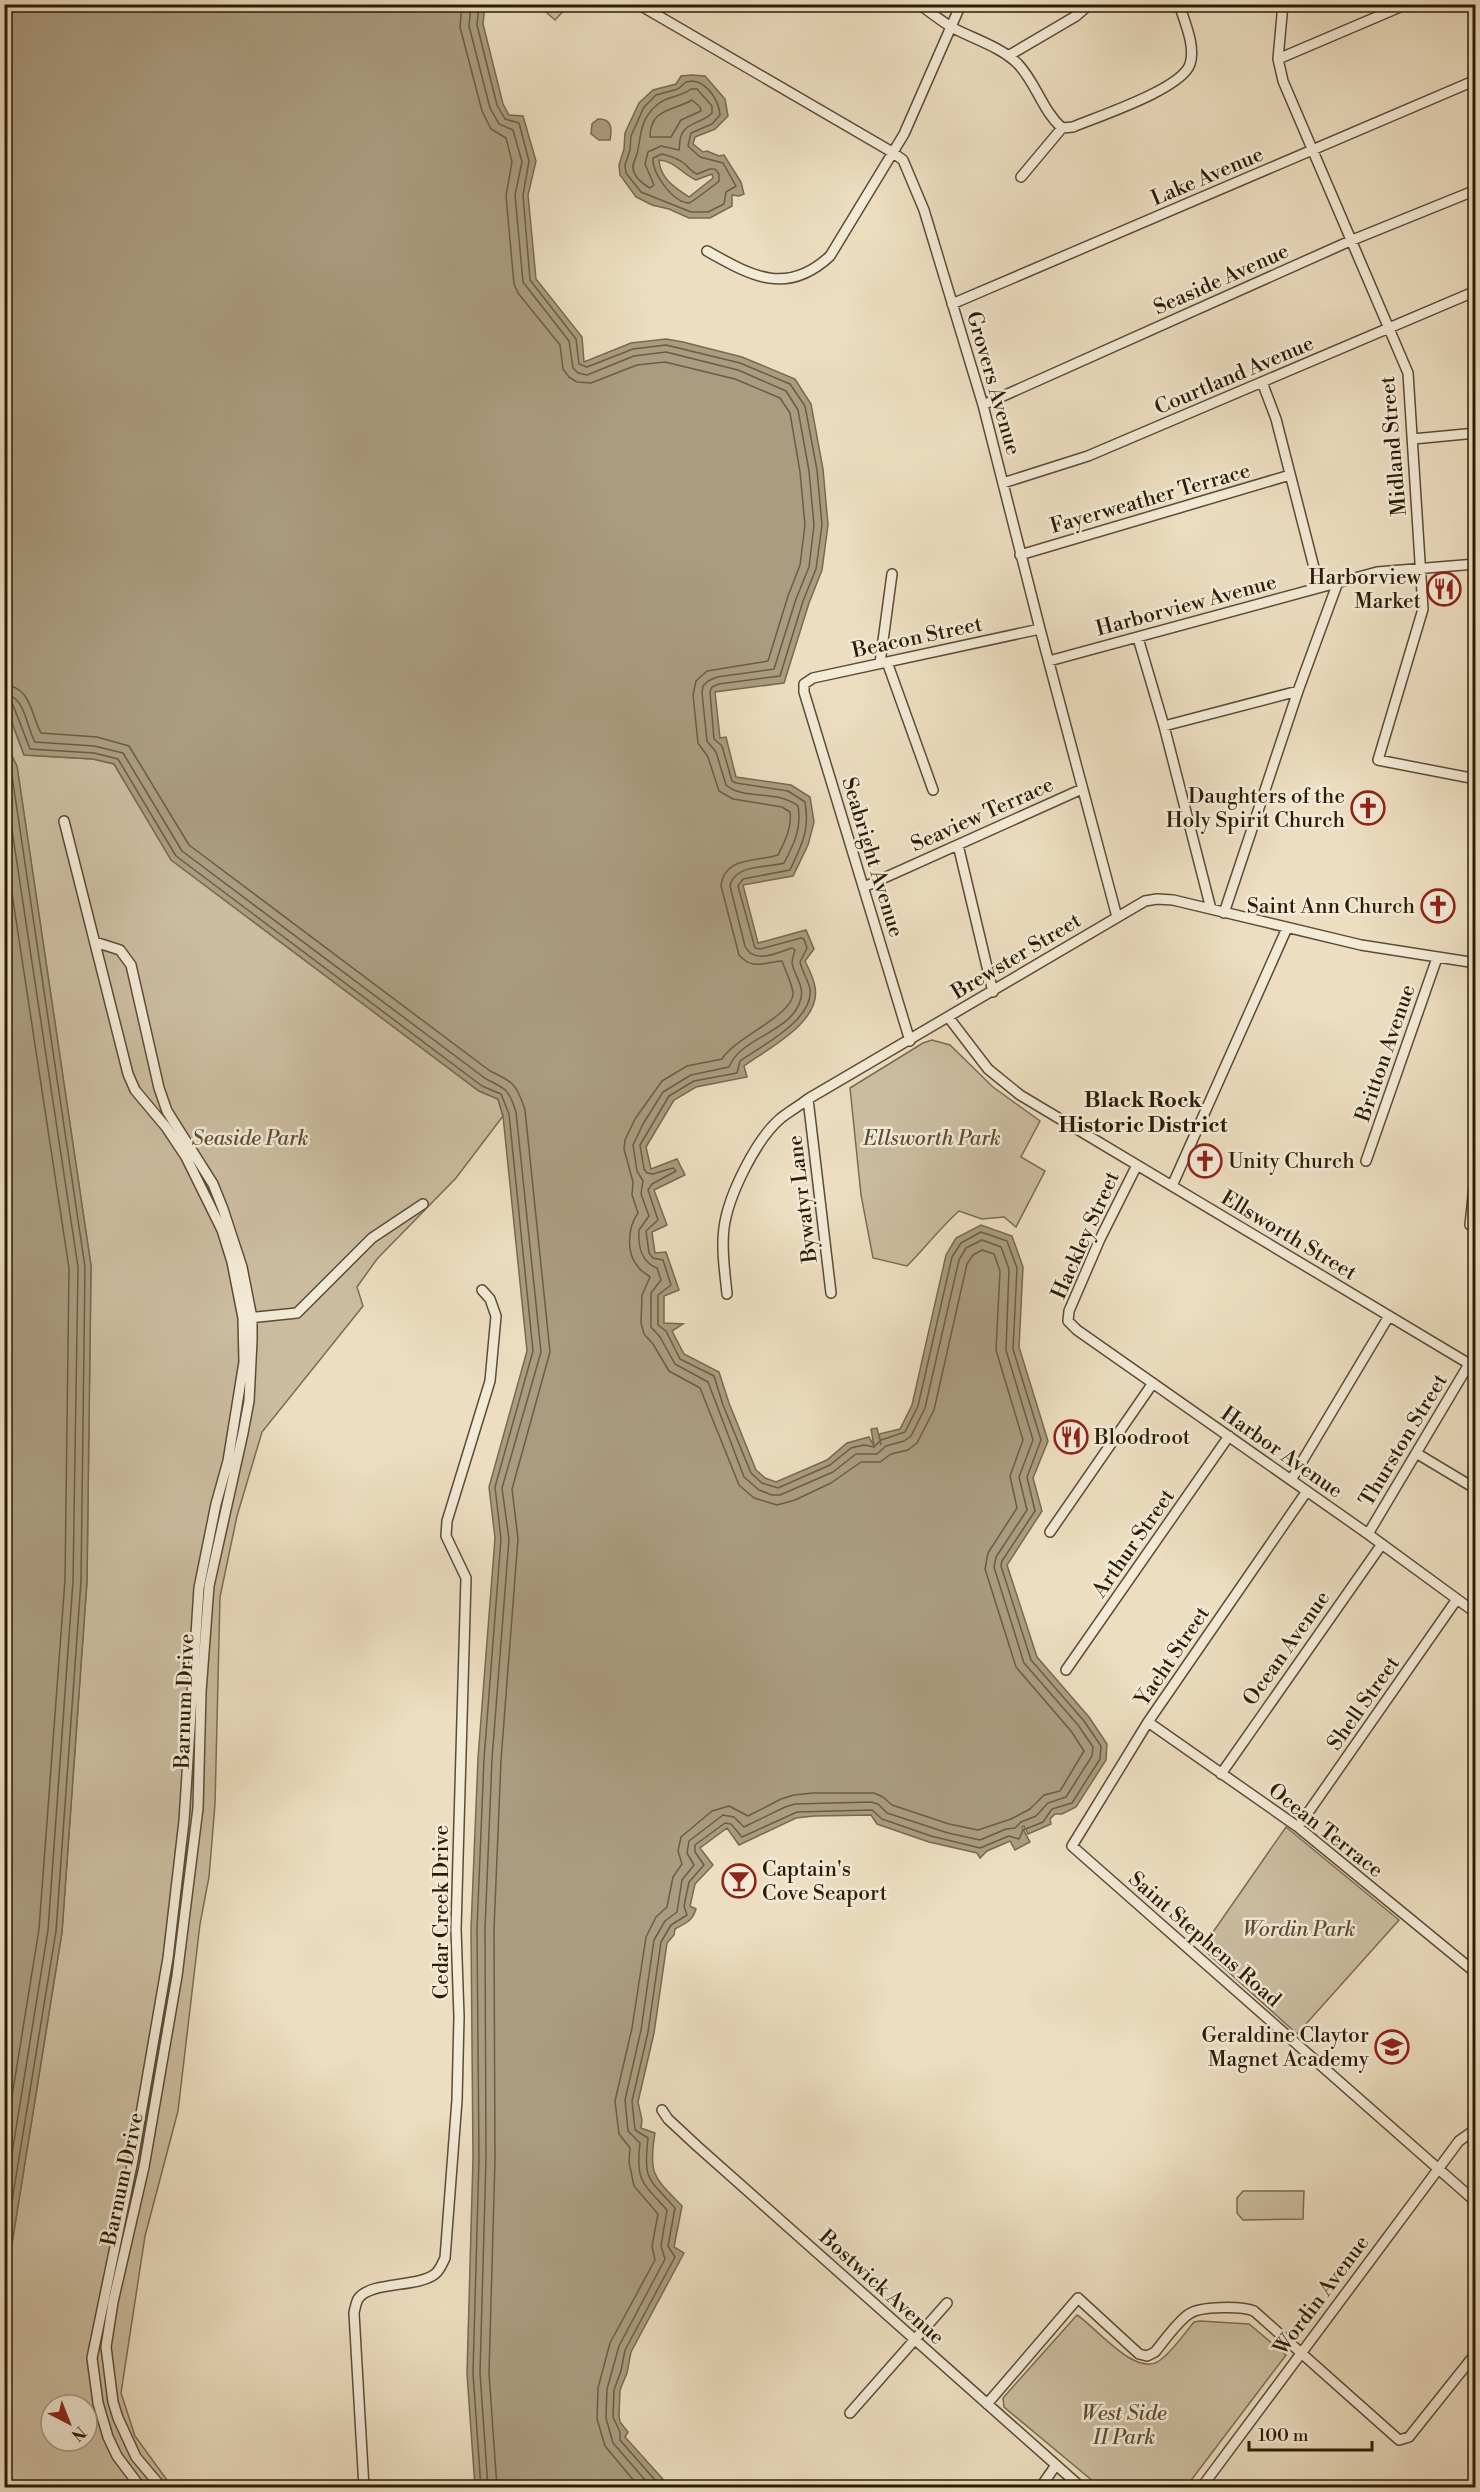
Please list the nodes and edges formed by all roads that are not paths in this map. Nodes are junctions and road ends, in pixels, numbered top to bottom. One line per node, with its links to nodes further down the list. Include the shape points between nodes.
1 (919, 4): 8 (street)
2 (961, 4): 8 (street)
3 (1090, 4): 9 (street)
4 (1179, 4): 12 (street, via 1191,47 1191,63 1182,76 1163,89 1073,127)
5 (1283, 4): 10 (street, Midland Street)
6 (1407, 4): 10 (street)
7 (645, 6): 14 (street, Grovers Avenue)
8 (951, 27): 9 (street); 14 (street, via 904,134)
9 (1008, 56): 12 (street, via 1027,75 1050,117)
10 (1278, 59): 13 (street, Midland Street)
11 (1476, 80): 13 (street, Lake Avenue)
12 (1062, 128): 15 (street)
13 (1312, 151): 17 (street, Midland Street); 20 (street, Lake Avenue)
14 (892, 152): 18 (street, via 834,250 815,267 795,277 763,279); 20 (street, Grovers Avenue, via 903,160 914,183)
15 (1021, 177)
16 (1476, 190): 17 (street, Seaside Avenue)
17 (1350, 241): 21 (street, Midland Street); 23 (street, Seaside Avenue)
18 (707, 251)
19 (1476, 291): 21 (street, Courtland Avenue)
20 (952, 304): 23 (street, Grovers Avenue)
21 (1387, 329): 22 (street, Courtland Avenue); 25 (street, Midland Street, via 1408,373)
22 (1262, 382): 26 (street); 27 (street, Courtland Avenue, via 1088,456)
23 (983, 405): 27 (street, Grovers Avenue)
24 (1476, 433): 25 (street)
25 (1413, 439): 30 (street, Midland Street)
26 (1290, 475): 28 (street, Fayerweather Terrace); 33 (street)
27 (1003, 483): 28 (street, Grovers Avenue)
28 (1020, 555): 34 (street, Grovers Avenue)
29 (1476, 564): 30 (street, Harborview Avenue)
30 (1421, 569): 32 (street, Harborview Avenue, via 1377,572); 41 (street, Midland Street, via 1423,609 1378,759)
31 (892, 573): 37 (street)
32 (1338, 582): 33 (street, Harborview Avenue); 39 (street)
33 (1319, 587): 35 (street, Harborview Avenue)
34 (1040, 629): 36 (street, Grovers Avenue); 37 (street, Beacon Street)
35 (1138, 638): 36 (street, Harborview Avenue); 40 (street)
36 (1049, 661): 42 (street, Grovers Avenue)
37 (883, 663): 38 (street, Beacon Street, via 813,678); 43 (street)
38 (804, 684): 46 (street, Seabright Avenue)
39 (1298, 691): 40 (street); 48 (street)
40 (1164, 726): 47 (street)
41 (1476, 779)
42 (1082, 789): 45 (street, Seaview Terrace); 49 (street, Grovers Avenue)
43 (933, 790)
44 (64, 821): 51 (street, Barnum Drive)
45 (958, 845): 46 (street, Seaview Terrace); 54 (street)
46 (864, 887): 56 (street, Seabright Avenue)
47 (1211, 909): 48 (street, Brewster Street); 49 (street, Brewster Street, via 1157,899 1145,901)
48 (1224, 913): 50 (street, Brewster Street)
49 (1117, 917): 54 (street, Brewster Street)
50 (1287, 928): 52 (street, Brewster Street); 61 (street)
51 (95, 942): 68 (street, Barnum Drive, via 128,1074 186,1157 222,1230); 68 (street, Barnum Drive, via 120,950 131,965 159,1088 167,1111 220,1200 242,1267)
52 (1437, 957): 53 (street, Brewster Street); 58 (street, Britton Avenue)
53 (1476, 963)
54 (993, 992): 55 (street, Brewster Street)
55 (949, 1018): 56 (street, Brewster Street); 59 (street, Ellsworth Street, via 971,1050 1000,1080)
56 (910, 1041): 57 (street, Brewster Street)
57 (808, 1100): 65 (street, Bywatyr Lane); 66 (street, Brewster Street, via 767,1132 749,1160 730,1203 723,1229)
58 (1366, 1161)
59 (1137, 1165): 61 (street, Ellsworth Street); 69 (street, Hackley Street, via 1069,1311)
60 (1476, 1168): 63 (street)
61 (1172, 1186): 67 (street, Ellsworth Street)
62 (423, 1204): 68 (street, via 372,1238 297,1313)
63 (1470, 1225)
64 (482, 1290): 101 (street, Cedar Creek Drive, via 496,1316 490,1381 447,1521 446,1536 466,1578 456,1929 457,2100 446,2258 435,2274 426,2279 372,2291 357,2300 354,2313)
65 (831, 1293)
66 (727, 1294)
67 (1389, 1316): 70 (street, Ellsworth Street); 74 (street)
68 (247, 1318): 99 (street, Barnum Drive, via 239,1404 199,1588 184,1821 168,1958 133,2160 92,2358 98,2403 108,2437); 100 (street, Barnum Drive, via 249,1401 208,1586 198,1808 177,1976 148,2147 106,2347 112,2402 118,2418 136,2457)
69 (1068, 1321): 71 (street, Harbor Avenue)
70 (1472, 1366): 73 (street, Thurston Street)
71 (1153, 1383): 72 (street, Harbor Avenue); 77 (street)
72 (1229, 1436): 74 (street, Harbor Avenue); 82 (street, Arthur Street)
73 (1416, 1453): 75 (street); 78 (street, Thurston Street)
74 (1291, 1480): 76 (street, Harbor Avenue)
75 (1476, 1489)
76 (1307, 1491): 78 (street, Harbor Avenue); 83 (street, Yacht Street)
77 (1050, 1532)
78 (1368, 1534): 79 (street, Harbor Avenue)
79 (1382, 1544): 80 (street, Harbor Avenue); 84 (street, Ocean Avenue)
80 (1457, 1599): 81 (street, Harbor Avenue); 85 (street, Shell Street)
81 (1476, 1613)
82 (1066, 1670)
83 (1148, 1722): 84 (street, Ocean Terrace); 86 (street, Yacht Street)
84 (1221, 1774): 85 (street, Ocean Terrace)
85 (1298, 1827): 87 (street, Ocean Terrace)
86 (1072, 1845): 90 (street, Saint Stephens Road)
87 (1476, 1973)
88 (662, 2110): 93 (street, Bostwick Avenue, via 682,2133)
89 (1476, 2129): 90 (street, Wordin Avenue, via 1459,2141)
90 (1439, 2168): 91 (street, Saint Stephens Road); 94 (street, Wordin Avenue)
91 (1476, 2202)
92 (947, 2303): 93 (street)
93 (914, 2340): 96 (street, Bostwick Avenue); 97 (street)
94 (1300, 2352): 95 (street, via 1399,2440 1409,2437); 96 (street, via 1246,2308 1190,2313 1147,2356 1139,2354 1078,2298); 104 (street, Wordin Avenue)
95 (1476, 2353)
96 (987, 2404): 98 (street, Bostwick Avenue)
97 (850, 2413)
98 (1056, 2465): 102 (street); 103 (street, Bostwick Avenue)
99 (141, 2487)
100 (162, 2487)
101 (364, 2487)
102 (1040, 2487)
103 (1082, 2487)
104 (1201, 2487)

